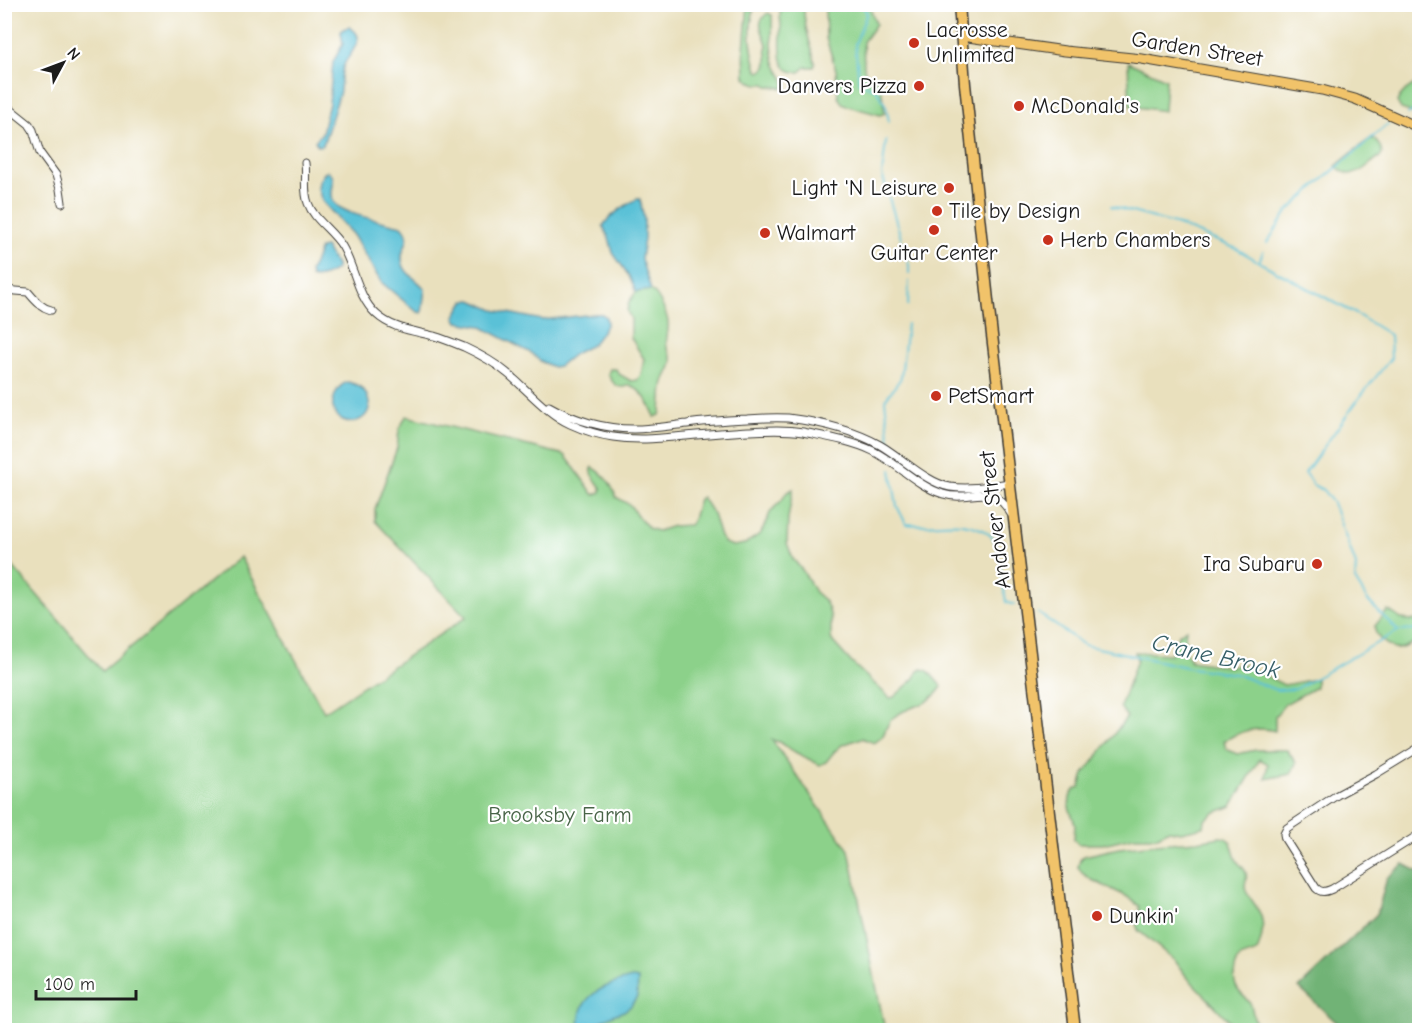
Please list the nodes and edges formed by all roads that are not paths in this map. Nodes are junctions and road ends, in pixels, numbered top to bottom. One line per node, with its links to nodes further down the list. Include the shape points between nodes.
1 (959, 4): 2 (highway, Andover Street)
2 (961, 36): 4 (main road, Garden Street, via 1142,59 1322,90 1356,99); 10 (highway, Andover Street)
3 (4, 104): 6 (street, via 33,130 40,153 56,175)
4 (1419, 128)
5 (306, 163): 9 (street, via 305,191 310,208 341,244 363,297 375,314 394,326 478,354)
6 (62, 203)
7 (4, 290): 8 (street, via 28,292)
8 (51, 310)
9 (537, 399): 10 (street, via 580,420 632,429 710,421 807,421 863,436 949,487); 11 (street, via 569,424 618,438 782,429 850,443 875,452 940,493 994,496)
10 (1010, 483): 11 (highway, Andover Street)
11 (1014, 519): 14 (highway, Andover Street)
12 (1419, 747): 13 (street, via 1337,795 1287,828 1284,834 1322,892)
13 (1419, 836)
14 (1075, 1030)

